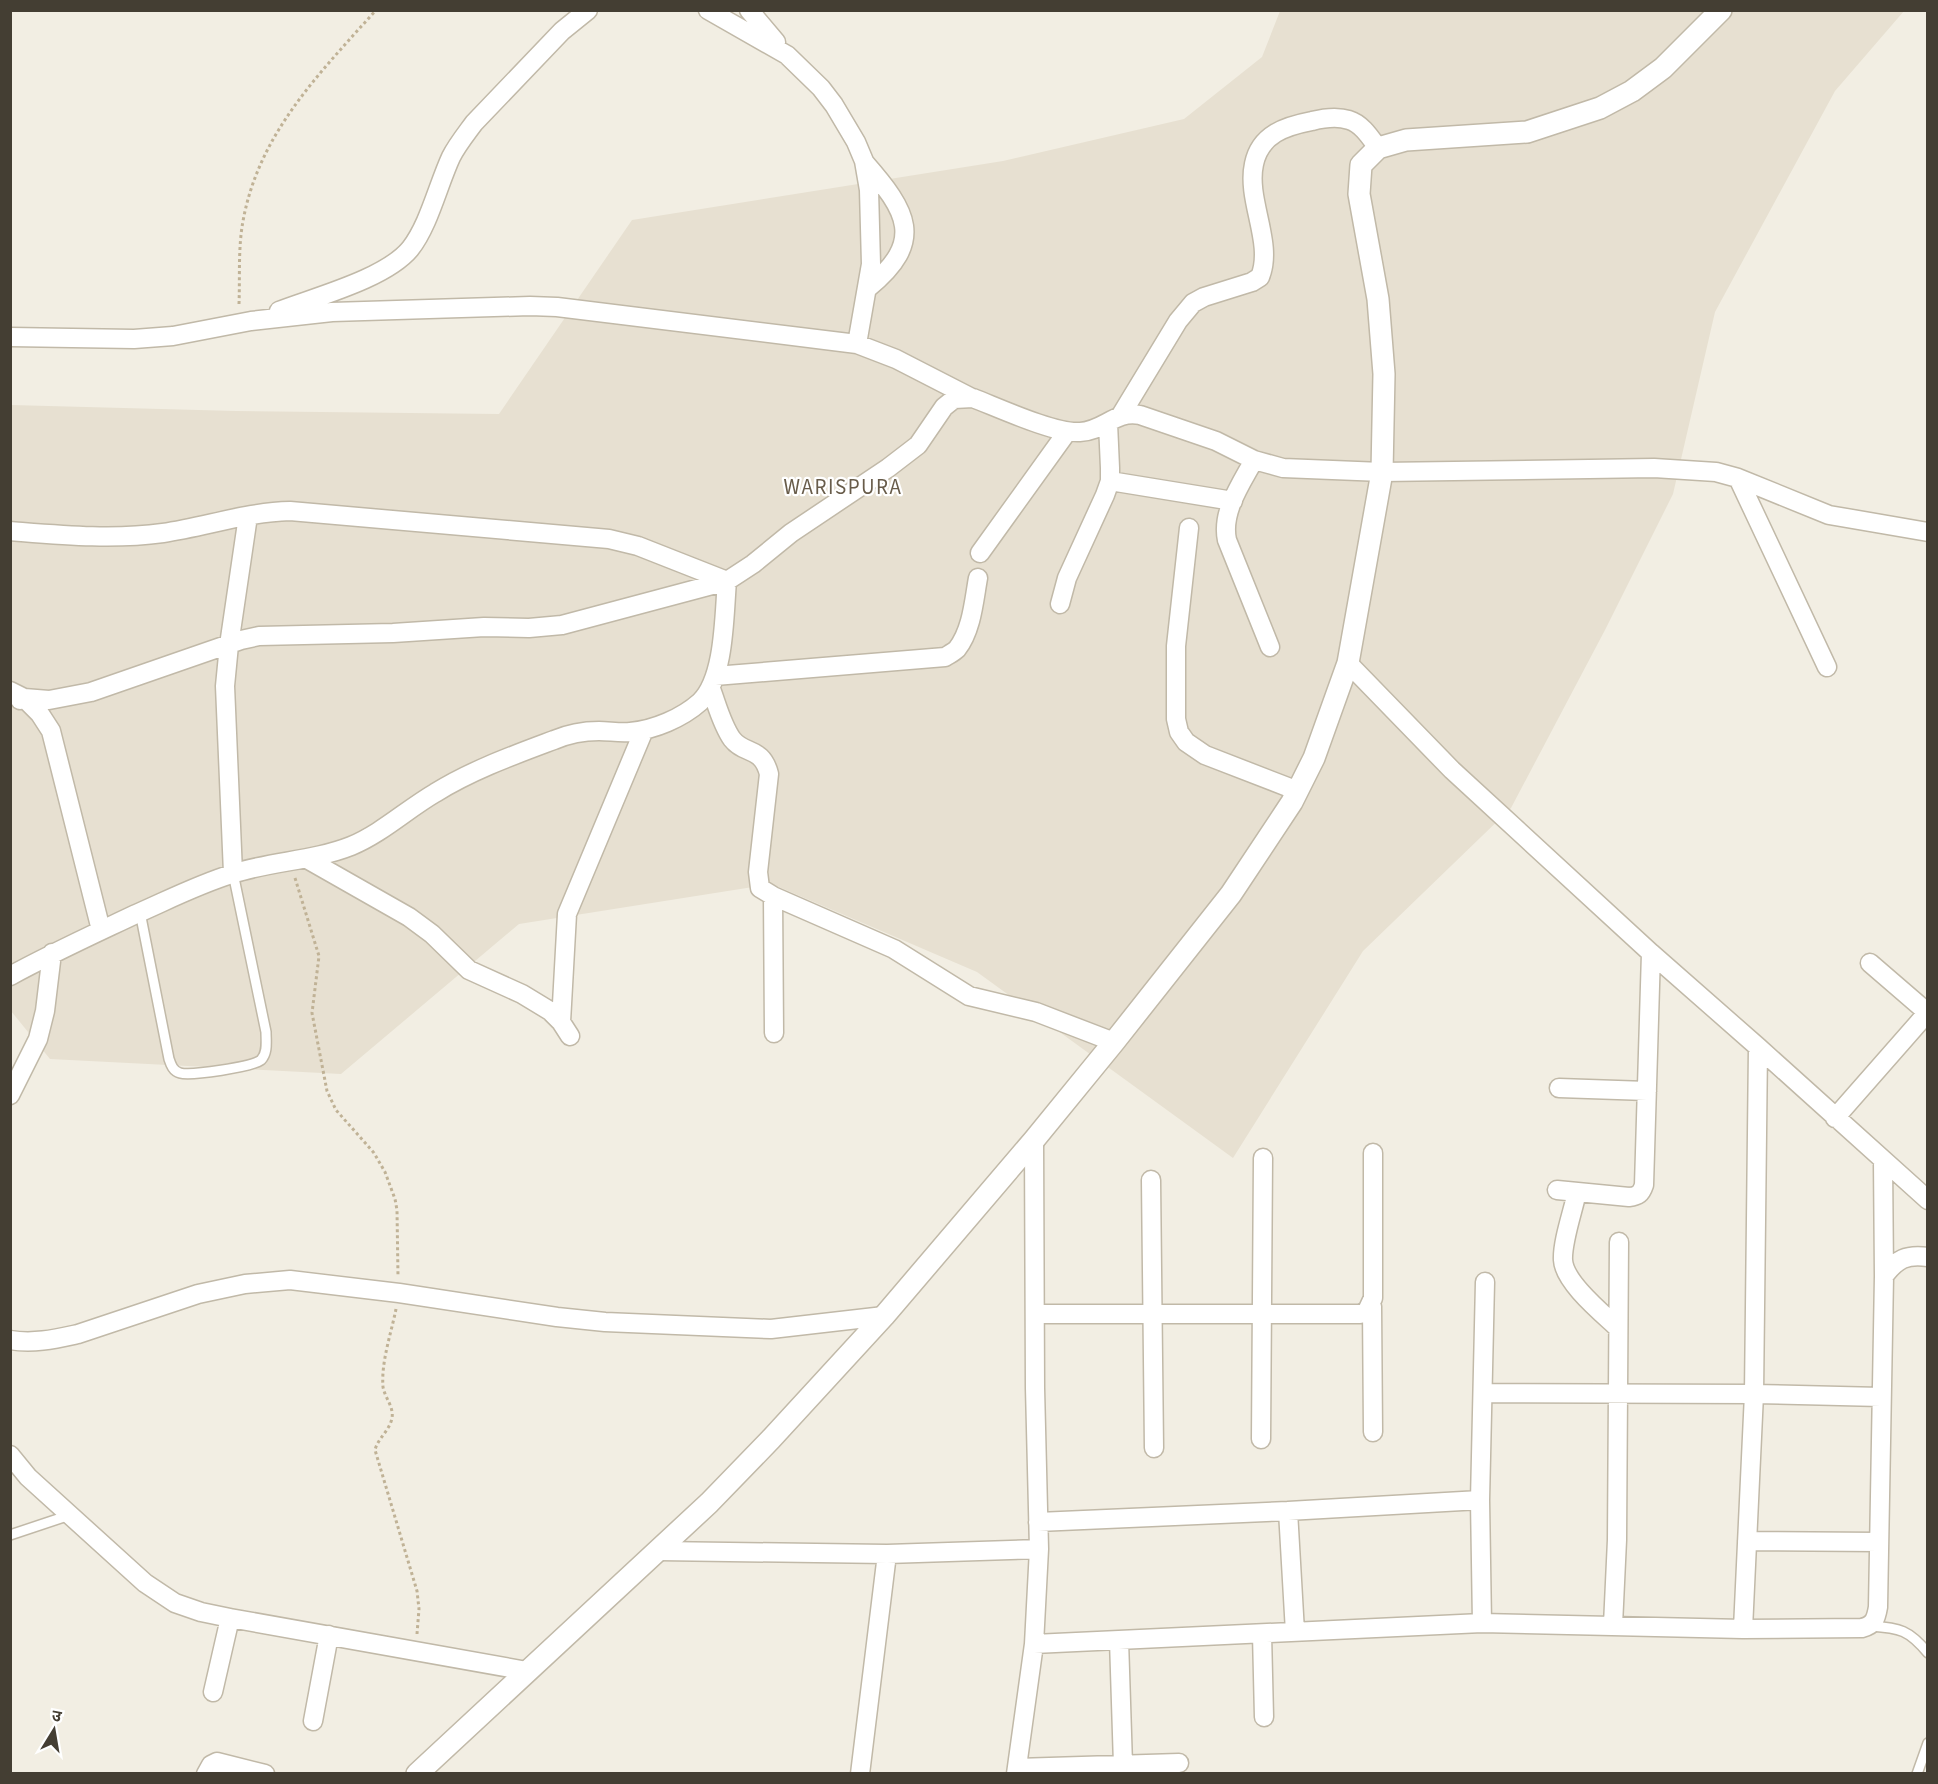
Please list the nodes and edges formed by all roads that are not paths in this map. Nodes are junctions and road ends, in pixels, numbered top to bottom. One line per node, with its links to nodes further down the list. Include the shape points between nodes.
1 (588, 10): 9 (street, via 562,32 462,139 410,249 377,273)
2 (708, 10): 5 (street)
3 (749, 10): 5 (street)
4 (1721, 10): 6 (street, via 1662,68 1632,91 1599,108 1527,132 1406,140)
5 (788, 55): 7 (street, via 834,105)
6 (1378, 148): 13 (street, via 1361,127 1337,117 1287,126 1271,135 1260,147 1252,178 1264,259 1260,277 1193,303); 16 (street, via 1361,165 1359,194 1378,299 1384,374)
7 (864, 161): 8 (street, via 871,264); 8 (street, via 894,198 904,227 894,263)
8 (868, 288): 11 (street)
9 (245, 322): 10 (street, via 134,339); 11 (street, via 342,312 530,306)
10 (10, 337)
11 (857, 344): 12 (street)
12 (974, 398): 14 (street); 26 (street, via 954,399 918,445)
13 (1114, 419): 14 (street, via 1092,430); 15 (street, via 1130,413 1223,443); 18 (street)
14 (1066, 432): 24 (street)
15 (1254, 460): 16 (street, via 1291,468); 19 (street)
16 (1382, 472): 17 (street, via 1654,468 1716,472); 30 (street)
17 (1738, 478): 23 (street, via 1829,515); 31 (street)
18 (1110, 481): 19 (street); 27 (street, via 1067,578)
19 (1233, 501): 29 (street, via 1224,528 1227,540)
20 (248, 516): 22 (street, via 143,535 82,537); 26 (street, via 290,511 609,539 638,546); 28 (street)
21 (1189, 528): 35 (street, via 1175,655 1179,732 1205,755)
22 (10, 531)
23 (1927, 532)
24 (980, 553)
25 (978, 578): 32 (street, via 965,632 957,649 945,657)
26 (728, 581): 28 (street, via 562,625 274,635); 32 (street)
27 (1060, 604)
28 (229, 645): 33 (street, via 91,692 49,700); 37 (street, via 224,698)
29 (1270, 647)
30 (1348, 663): 35 (street); 42 (street, via 1452,770)
31 (1827, 667)
32 (713, 683): 34 (street, via 701,701 685,714); 38 (street, via 733,740 767,765 758,879 760,888)
33 (15, 698): 40 (street, via 46,721 56,743)
34 (644, 730): 36 (street, via 598,731 558,738 472,773 352,845); 36 (street, via 567,914 565,1029 537,1003 469,970 409,917)
35 (1298, 791): 47 (street, via 1231,894)
36 (298, 860): 37 (street)
37 (233, 873): 39 (street); 39 (lane, via 266,1032 261,1060 191,1074 172,1068)
38 (773, 896): 46 (street); 47 (street, via 903,953 969,996 1036,1012)
39 (140, 912): 40 (street)
40 (101, 930): 41 (street)
41 (52, 953): 44 (street); 51 (street, via 38,1039)
42 (1651, 953): 48 (street); 50 (street)
43 (1870, 963): 45 (street)
44 (10, 976)
45 (1927, 1013): 52 (street)
46 (774, 1033)
47 (1114, 1042): 53 (street)
48 (1758, 1047): 52 (street); 74 (street)
49 (1559, 1088): 50 (street)
50 (1647, 1091): 59 (street, via 1642,1192 1629,1197)
51 (10, 1095)
52 (1835, 1118): 56 (street)
53 (1034, 1140): 66 (street); 69 (street)
54 (1373, 1153): 65 (street)
55 (1263, 1158): 68 (street)
56 (1883, 1161): 60 (street); 63 (street)
57 (1151, 1180): 67 (street)
58 (1557, 1190): 59 (street)
59 (1577, 1192): 70 (street, via 1564,1268 1573,1283)
60 (1928, 1200)
61 (1619, 1242): 70 (street)
62 (1928, 1257): 63 (street, via 1902,1258)
63 (1884, 1276): 75 (street)
64 (1485, 1282): 72 (street)
65 (1371, 1306): 68 (street, via 1360,1314); 76 (street)
66 (1035, 1314): 67 (street); 83 (street)
67 (1153, 1314): 68 (street); 78 (street)
68 (1262, 1314): 77 (street)
69 (884, 1316): 71 (street, via 786,1328 741,1329 575,1319 298,1280 267,1281 198,1294 59,1338); 88 (street, via 771,1439)
70 (1618, 1328): 73 (street)
71 (10, 1340)
72 (1483, 1393): 73 (street); 80 (street)
73 (1617, 1393): 74 (street); 92 (street)
74 (1754, 1394): 75 (street); 85 (street)
75 (1881, 1397): 86 (street)
76 (1373, 1432)
77 (1261, 1439)
78 (1154, 1448)
79 (12, 1458): 82 (street)
80 (1480, 1500): 81 (street); 91 (street)
81 (1288, 1511): 83 (street); 95 (street)
82 (70, 1515): 84 (lane); 90 (street, via 159,1594 201,1612)
83 (1038, 1522): 87 (street)
84 (10, 1535)
85 (1747, 1541): 86 (street); 94 (street)
86 (1879, 1542): 93 (street, via 1878,1607)
87 (1039, 1549): 89 (street); 99 (street)
88 (659, 1551): 89 (street); 101 (street)
89 (886, 1554): 112 (street)
90 (230, 1618): 97 (street); 102 (street)
91 (1482, 1623): 92 (street); 95 (street)
92 (1613, 1625): 94 (street)
93 (1871, 1626): 94 (street); 100 (lane, via 1911,1634)
94 (1743, 1629)
95 (1295, 1632): 96 (street)
96 (1262, 1634): 98 (street); 103 (street)
97 (329, 1635): 101 (street); 104 (street)
98 (1119, 1640): 99 (street); 107 (street)
99 (1034, 1644): 108 (street)
100 (1928, 1653)
101 (527, 1671): 111 (street)
102 (213, 1692)
103 (1264, 1717)
104 (313, 1721)
105 (1928, 1743): 113 (lane)
106 (1179, 1763): 107 (street)
107 (1123, 1765): 108 (street)
108 (1017, 1771)
109 (206, 1773): 110 (street, via 217,1762)
110 (266, 1773)
111 (417, 1773)
112 (860, 1773)
113 (1917, 1773)

